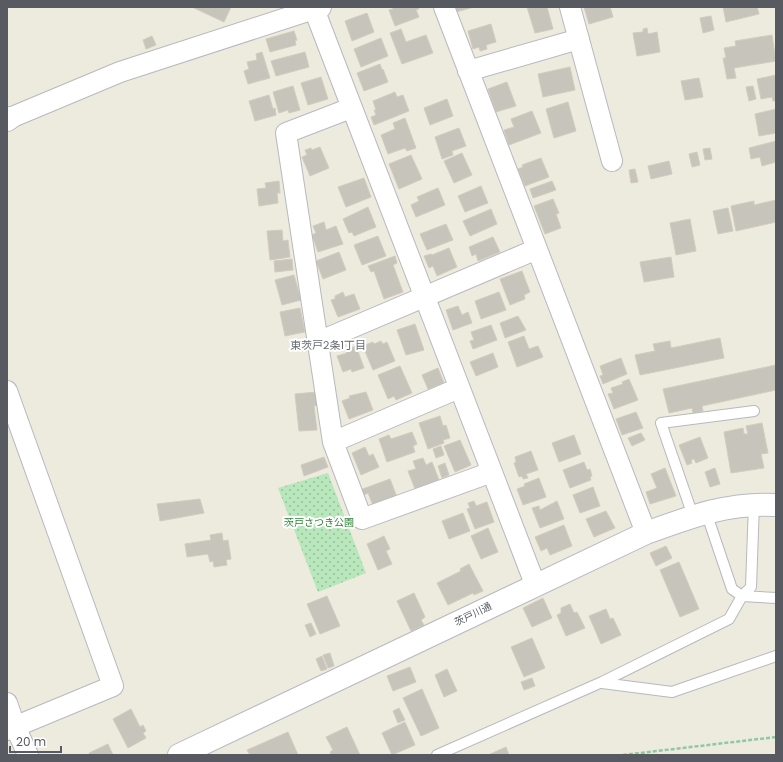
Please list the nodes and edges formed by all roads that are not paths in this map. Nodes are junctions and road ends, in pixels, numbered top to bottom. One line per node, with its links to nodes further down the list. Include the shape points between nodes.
1 (444, 7): 5 (street)
2 (570, 7): 4 (street)
3 (317, 8): 6 (street); 7 (street, via 120,72)
4 (579, 39): 5 (street); 8 (street)
5 (468, 71): 9 (street)
6 (351, 108): 10 (street); 11 (street, via 286,132)
7 (9, 119)
8 (612, 161)
9 (537, 249): 10 (street); 20 (street)
10 (424, 297): 11 (street); 12 (street)
11 (318, 342): 15 (street)
12 (459, 388): 15 (street); 16 (street)
13 (7, 391): 27 (street, via 113,686)
14 (754, 411): 19 (lane, via 661,423)
15 (333, 442): 16 (street, via 362,519)
16 (492, 472): 21 (street)
17 (754, 503): 18 (street, 茨戸川通); 19 (street, 茨戸川通); 22 (lane, via 751,587)
18 (776, 505)
19 (699, 514): 20 (street, 茨戸川通); 22 (lane, via 732,589)
20 (646, 533): 21 (street, 茨戸川通)
21 (535, 584): 29 (street, 茨戸川通)
22 (742, 596): 23 (lane); 25 (lane, via 728,619)
23 (776, 598)
24 (776, 656): 25 (lane, via 672,692)
25 (602, 682): 30 (lane)
26 (7, 703): 27 (street)
27 (11, 728): 28 (street)
28 (28, 755)
29 (179, 755)
30 (438, 755)

